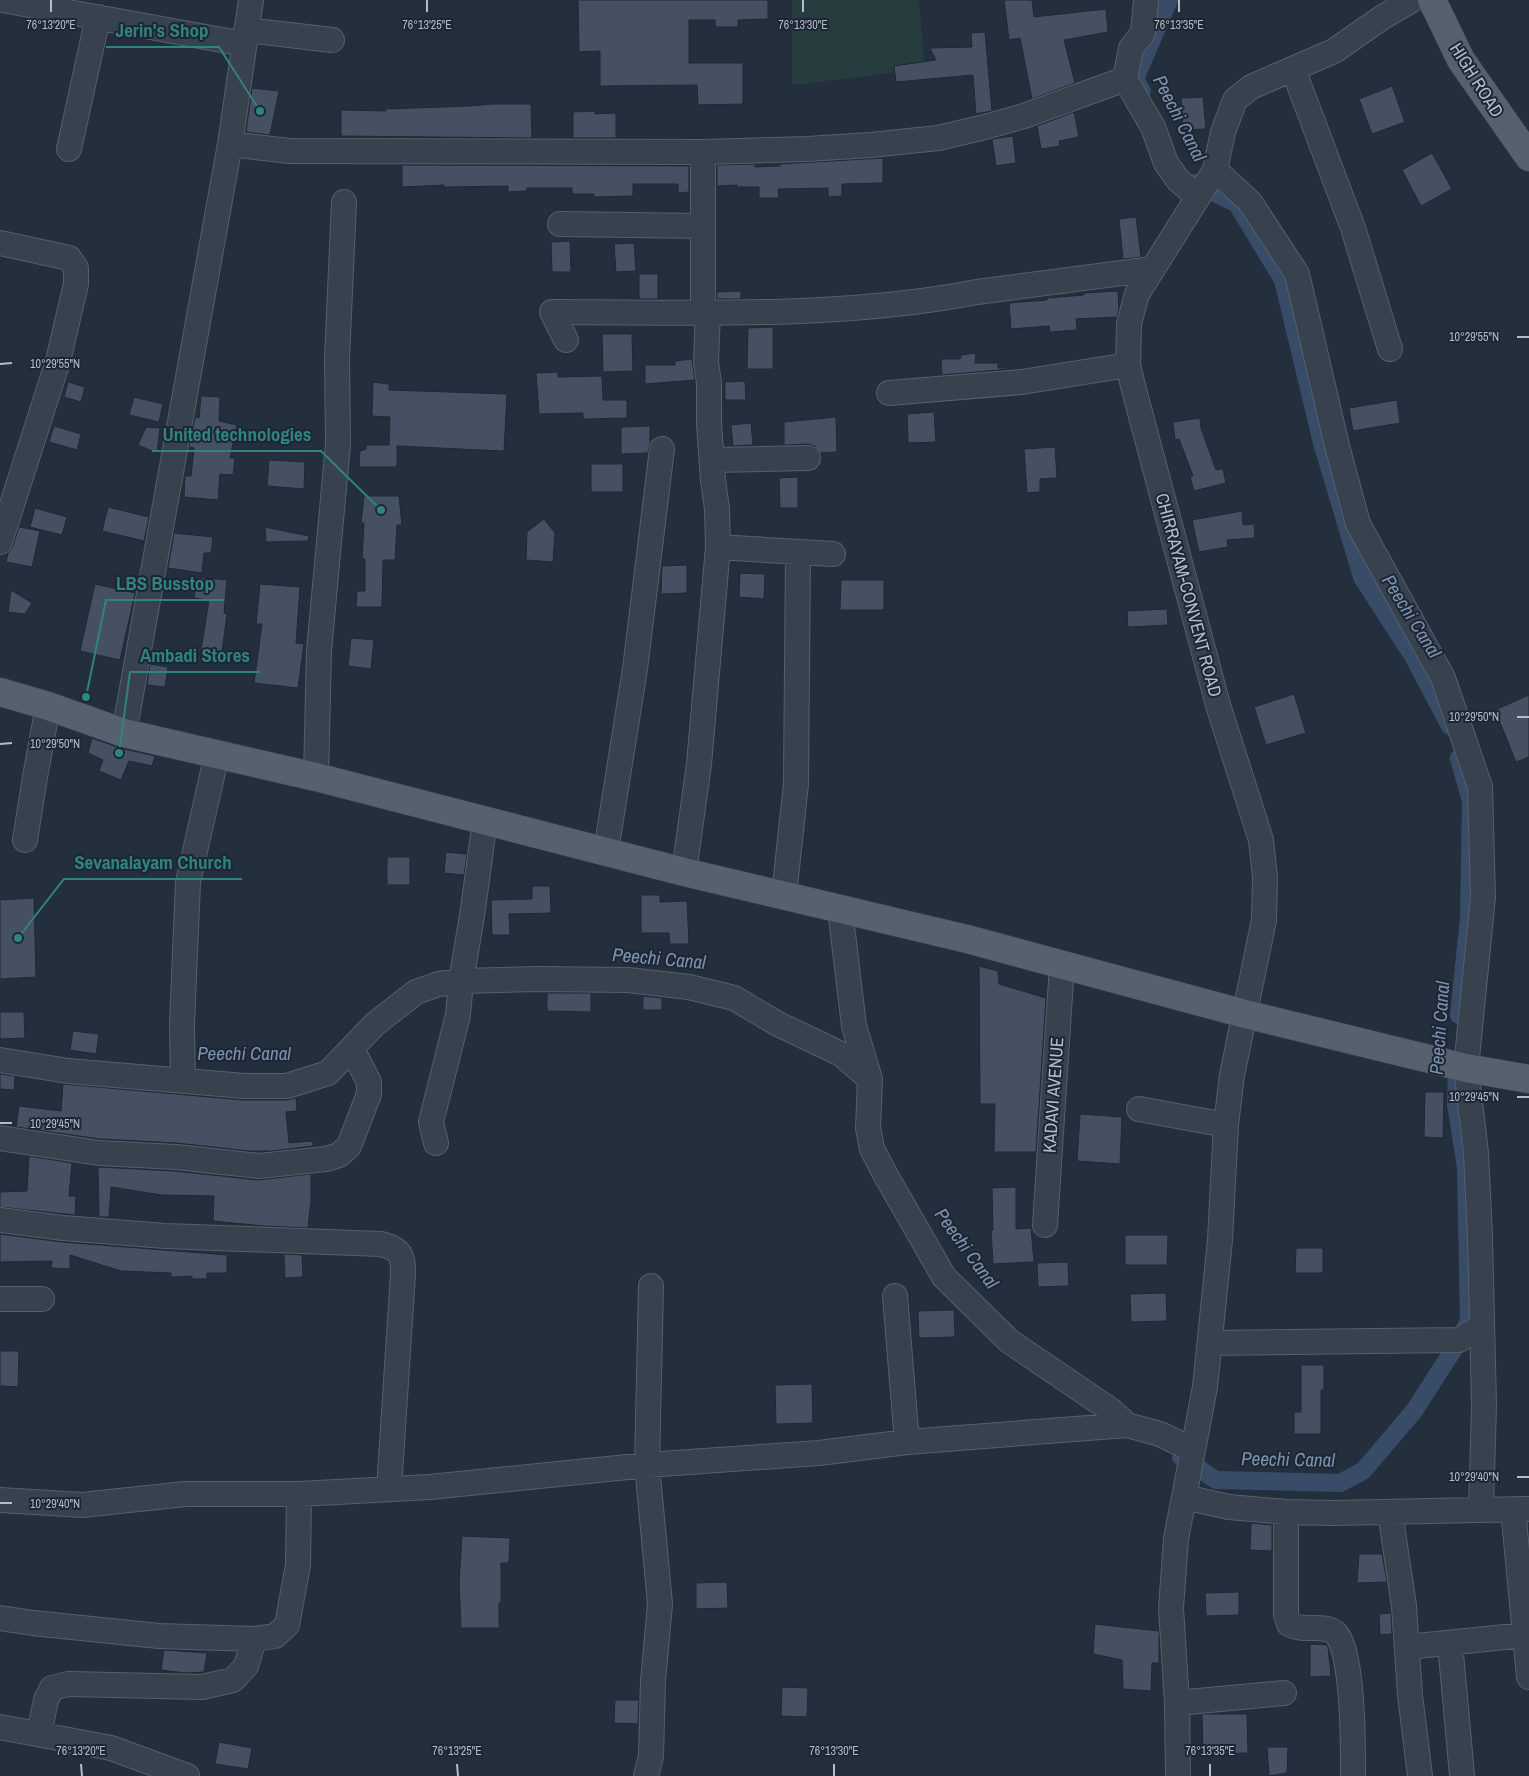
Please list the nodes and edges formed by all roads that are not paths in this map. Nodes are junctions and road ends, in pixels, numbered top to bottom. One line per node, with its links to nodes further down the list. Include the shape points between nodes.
1 (2, 0): 6 (street)
2 (250, 0): 7 (street)
3 (1146, 0): 10 (street, via 1143,33 1131,48)
4 (1412, 0): 9 (street, CHIRRAYAM-CONVENT ROAD, via 1334,51)
5 (1432, 0): 14 (main road, HIGH ROAD, via 1461,60)
6 (98, 17): 7 (street); 12 (street)
7 (245, 37): 8 (street); 11 (street)
8 (332, 40)
9 (1294, 69): 15 (street, CHIRRAYAM-CONVENT ROAD, via 1251,87 1235,100); 23 (street, via 1353,228)
10 (1125, 79): 13 (street, via 1024,116 938,138 807,149); 15 (street, via 1153,127 1166,163 1178,180)
11 (230, 144): 13 (street, via 289,151); 35 (street)
12 (69, 149)
13 (703, 152): 18 (street)
14 (1529, 157)
15 (1206, 184): 20 (street, CHIRRAYAM-CONVENT ROAD); 49 (street, via 1250,202 1297,274 1358,524 1443,678 1480,787 1482,897)
16 (344, 202): 37 (street, via 337,358 338,444 319,651)
17 (560, 224): 18 (street)
18 (702, 226): 21 (street)
19 (0, 243): 29 (street, via 69,258 76,268 76,284 58,361)
20 (1152, 269): 21 (street, via 949,298 832,310); 24 (street, CHIRRAYAM-CONVENT ROAD, via 1137,294 1129,324)
21 (705, 312): 22 (street, via 552,312); 28 (street)
22 (566, 340)
23 (1390, 349)
24 (1128, 365): 25 (street, via 1022,382); 46 (street, CHIRRAYAM-CONVENT ROAD, via 1218,704 1261,840 1265,877 1264,920)
25 (890, 394)
26 (662, 449): 40 (street, via 635,669)
27 (808, 458): 28 (street)
28 (712, 460): 30 (street)
29 (0, 542)
30 (718, 547): 31 (street); 41 (street, via 699,764)
31 (798, 552): 32 (street); 42 (street, via 796,784)
32 (833, 554)
33 (0, 692): 34 (main road)
34 (48, 706): 35 (main road); 39 (street)
35 (124, 733): 36 (main road)
36 (217, 754): 37 (main road); 52 (street, via 188,882)
37 (316, 777): 38 (main road)
38 (485, 820): 40 (main road); 45 (street)
39 (25, 840)
40 (606, 852): 41 (main road)
41 (684, 872): 42 (main road)
42 (784, 895): 43 (main road)
43 (840, 909): 44 (main road); 50 (street, via 854,1026)
44 (1062, 965): 46 (main road); 58 (street, KADAVI AVENUE)
45 (462, 971): 47 (street, via 416,992 375,1024); 50 (street, via 536,979 628,980 689,986 734,998); 56 (street, via 458,1015 431,1122)
46 (1245, 1014): 49 (main road); 54 (street, CHIRRAYAM-CONVENT ROAD, via 1232,1075)
47 (352, 1049): 52 (street, via 328,1073 287,1086); 55 (street, via 369,1082 369,1094 349,1146 339,1155 326,1159 258,1166 99,1153)
48 (0, 1060): 52 (street, via 68,1071)
49 (1458, 1066): 51 (main road); 63 (street, via 1476,1152)
50 (867, 1069): 65 (street, via 868,1128 872,1149 944,1277 1009,1341)
51 (1529, 1079)
52 (183, 1081)
53 (1139, 1109): 54 (street)
54 (1226, 1125): 64 (street, CHIRRAYAM-CONVENT ROAD)
55 (0, 1138)
56 (436, 1143)
57 (0, 1220): 69 (street, via 165,1236 381,1244 395,1248 403,1258 403,1274)
58 (1045, 1225)
59 (651, 1286): 67 (street)
60 (895, 1296): 66 (street)
61 (0, 1299): 62 (street)
62 (42, 1299)
63 (1482, 1326): 64 (street, via 1459,1340); 73 (street)
64 (1210, 1343): 68 (street, CHIRRAYAM-CONVENT ROAD, via 1206,1387)
65 (1142, 1429): 66 (street); 68 (street)
66 (907, 1442): 67 (street, via 819,1453)
67 (647, 1465): 69 (street); 88 (street, via 660,1604 651,1756)
68 (1189, 1468): 74 (street, via 1229,1507); 83 (street, CHIRRAYAM-CONVENT ROAD, via 1176,1539 1171,1608)
69 (389, 1489): 70 (street)
70 (299, 1494): 71 (street, via 185,1494 82,1505); 78 (street, via 298,1565 287,1625 275,1636)
71 (0, 1500)
72 (1521, 1509): 73 (street); 77 (street)
73 (1481, 1510): 75 (street)
74 (1286, 1512): 75 (street); 90 (street, via 1286,1616 1297,1628 1327,1629 1336,1633 1340,1640 1352,1710)
75 (1390, 1512): 80 (street, via 1404,1606)
76 (0, 1618): 78 (street, via 159,1636)
77 (1526, 1634): 79 (street); 81 (street)
78 (254, 1639): 85 (street, via 246,1666 233,1680 202,1687 68,1684 52,1688 46,1700)
79 (1450, 1643): 80 (street); 86 (street)
80 (1406, 1647): 91 (street)
81 (1529, 1677)
82 (1284, 1693): 83 (street)
83 (1177, 1703): 89 (street, CHIRRAYAM-CONVENT ROAD)
84 (0, 1727): 85 (street)
85 (39, 1734): 87 (street, via 111,1748)
86 (1462, 1775)
87 (187, 1776)
88 (646, 1776)
89 (1178, 1776)
90 (1353, 1776)
91 (1420, 1776)

